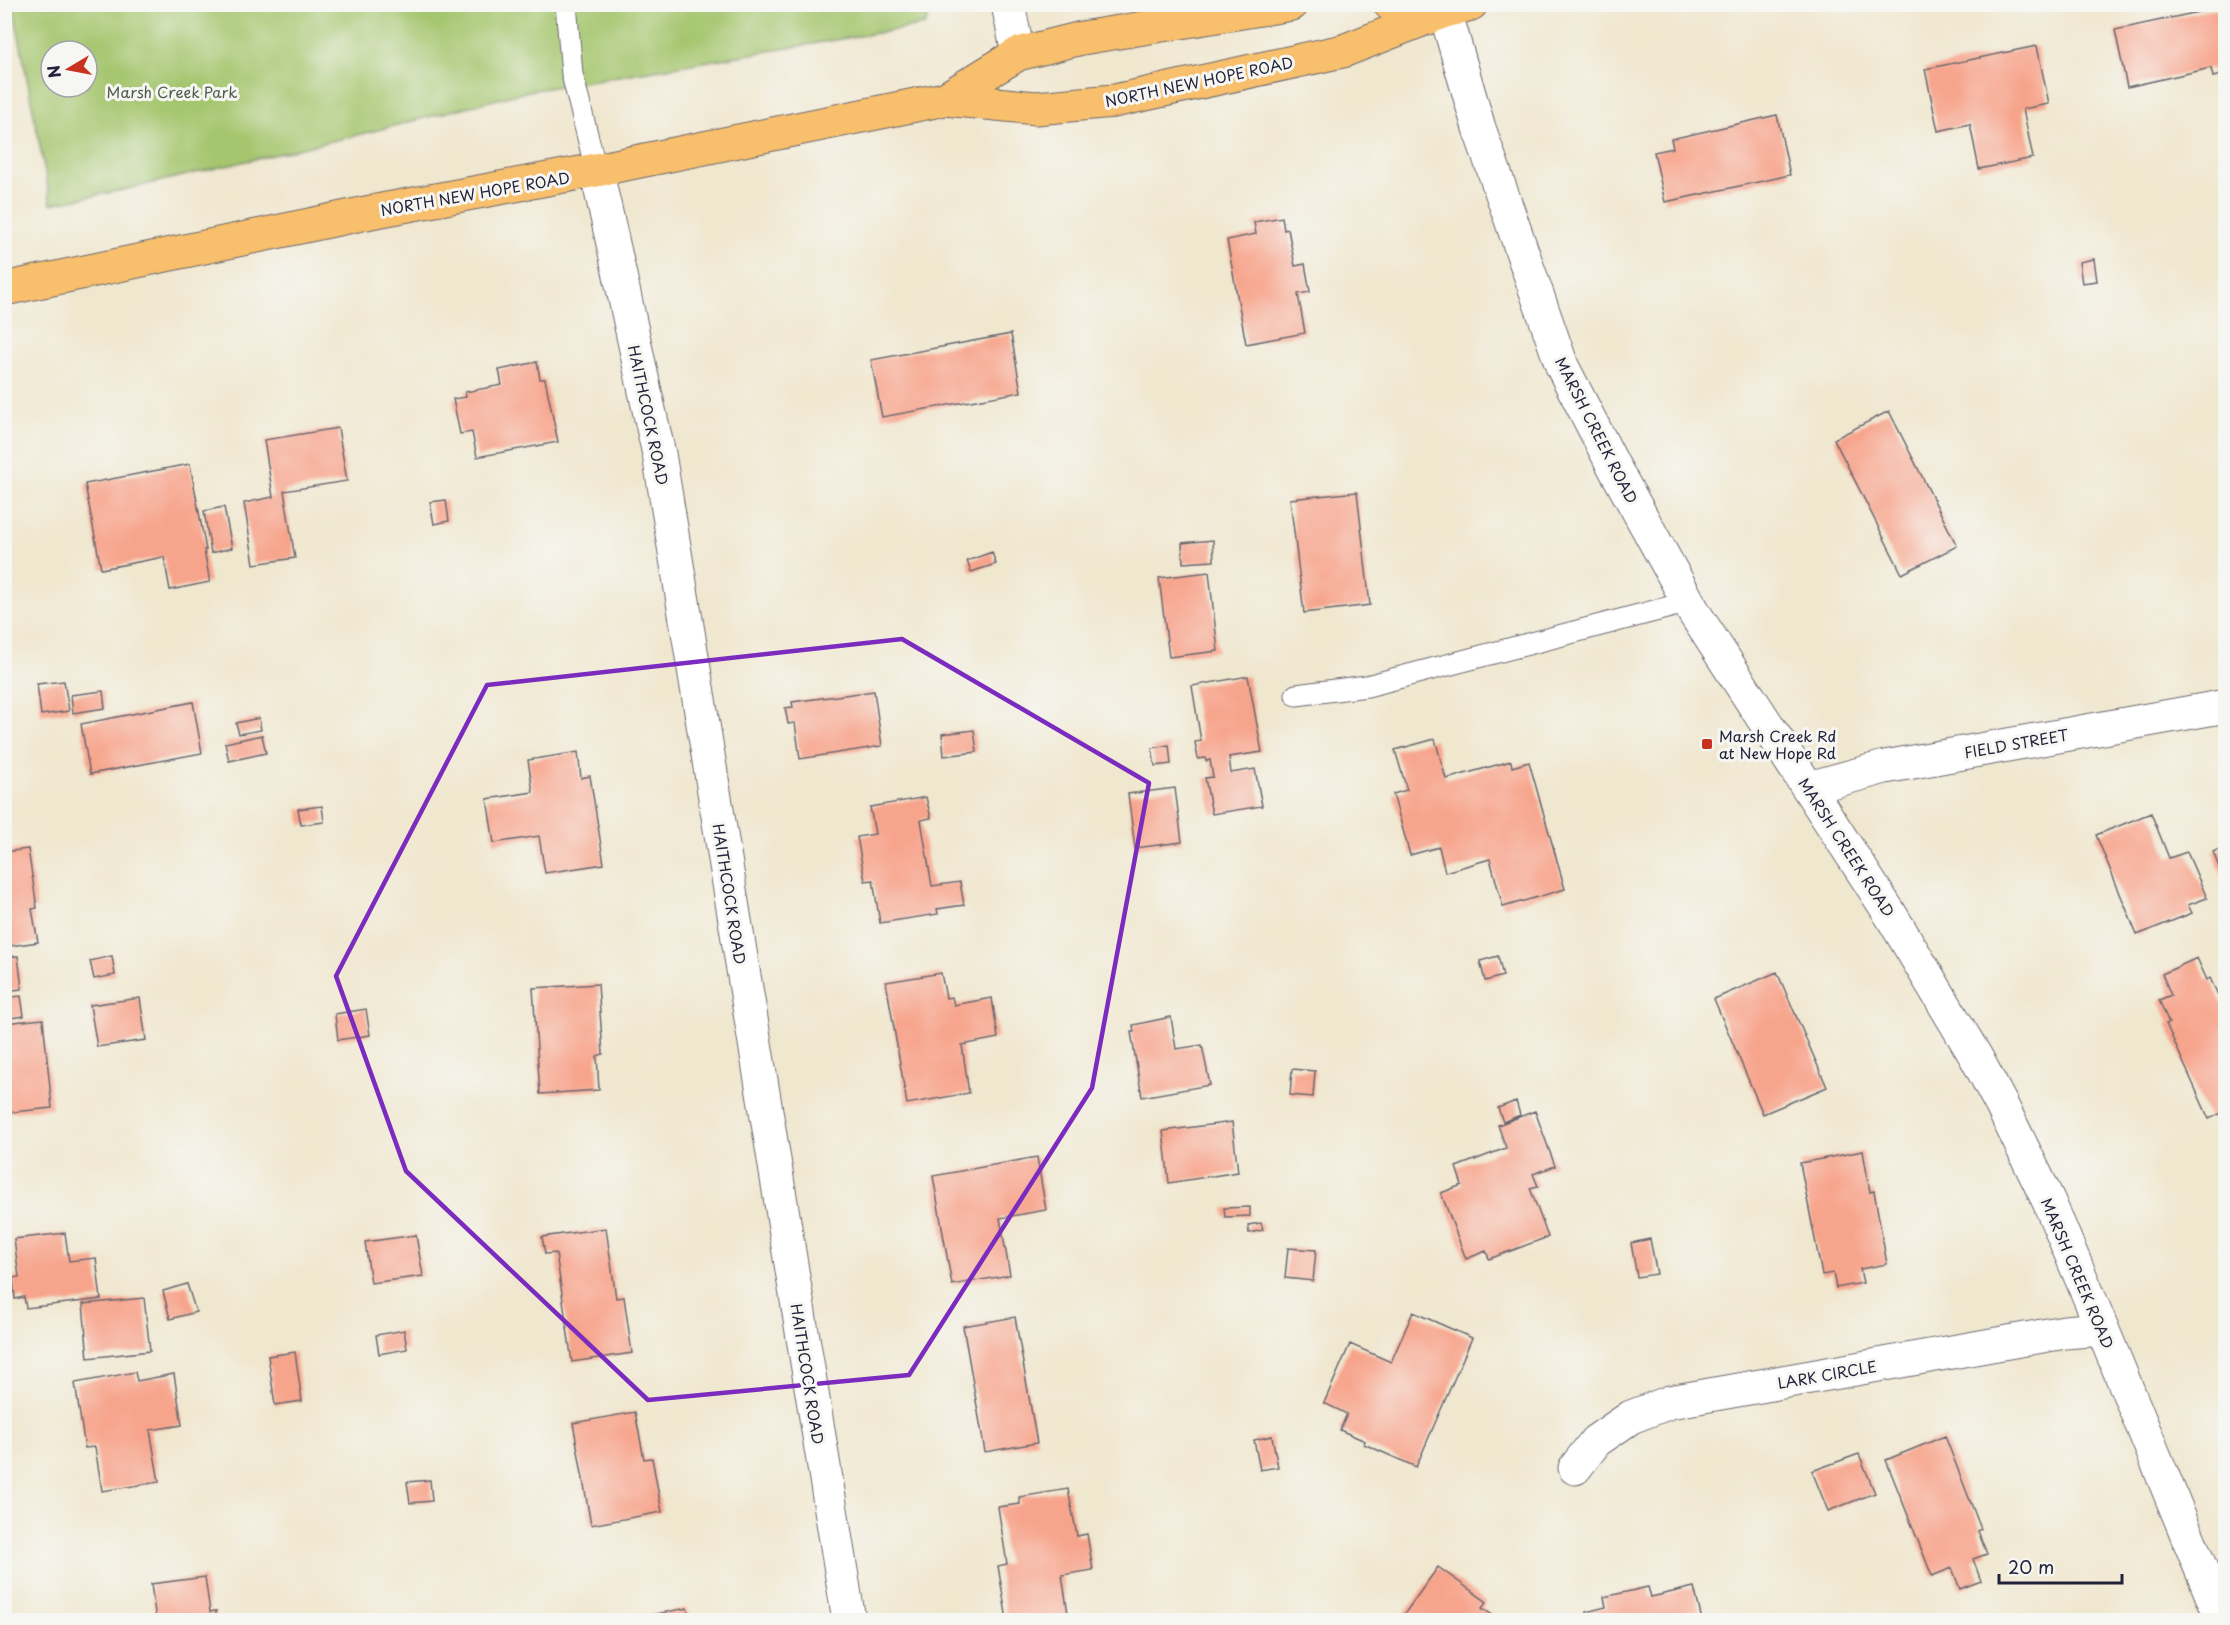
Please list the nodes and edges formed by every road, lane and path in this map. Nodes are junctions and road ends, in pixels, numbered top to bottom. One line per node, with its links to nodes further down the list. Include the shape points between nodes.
1 (566, 4): 8 (lane, via 572,74)
2 (1008, 4): 6 (street)
3 (1292, 4): 6 (main road, NORTH NEW HOPE ROAD, via 1082,38)
4 (1390, 4): 5 (main road)
5 (1458, 8): 7 (main road, NORTH NEW HOPE ROAD, via 1343,51 1114,100 1036,108); 10 (street, MARSH CREEK ROAD, via 1479,128 1562,366)
6 (1018, 54): 7 (main road, NORTH NEW HOPE ROAD)
7 (945, 99): 8 (main road, NORTH NEW HOPE ROAD)
8 (596, 170): 9 (main road, NORTH NEW HOPE ROAD, via 371,212); 17 (street, HAITHCOCK ROAD, via 659,454)
9 (4, 289)
10 (1689, 602): 11 (lane, via 1367,686); 13 (street, MARSH CREEK ROAD)
11 (1296, 694)
12 (2226, 706): 13 (street, FIELD STREET, via 1885,767)
13 (1809, 788): 14 (street, MARSH CREEK ROAD, via 1976,1057 2049,1203)
14 (2102, 1329): 15 (street, LARK CIRCLE, via 2064,1332 1670,1402 1631,1417 1596,1440); 16 (street, MARSH CREEK ROAD)
15 (1575, 1468)
16 (2221, 1610)
17 (849, 1620)

